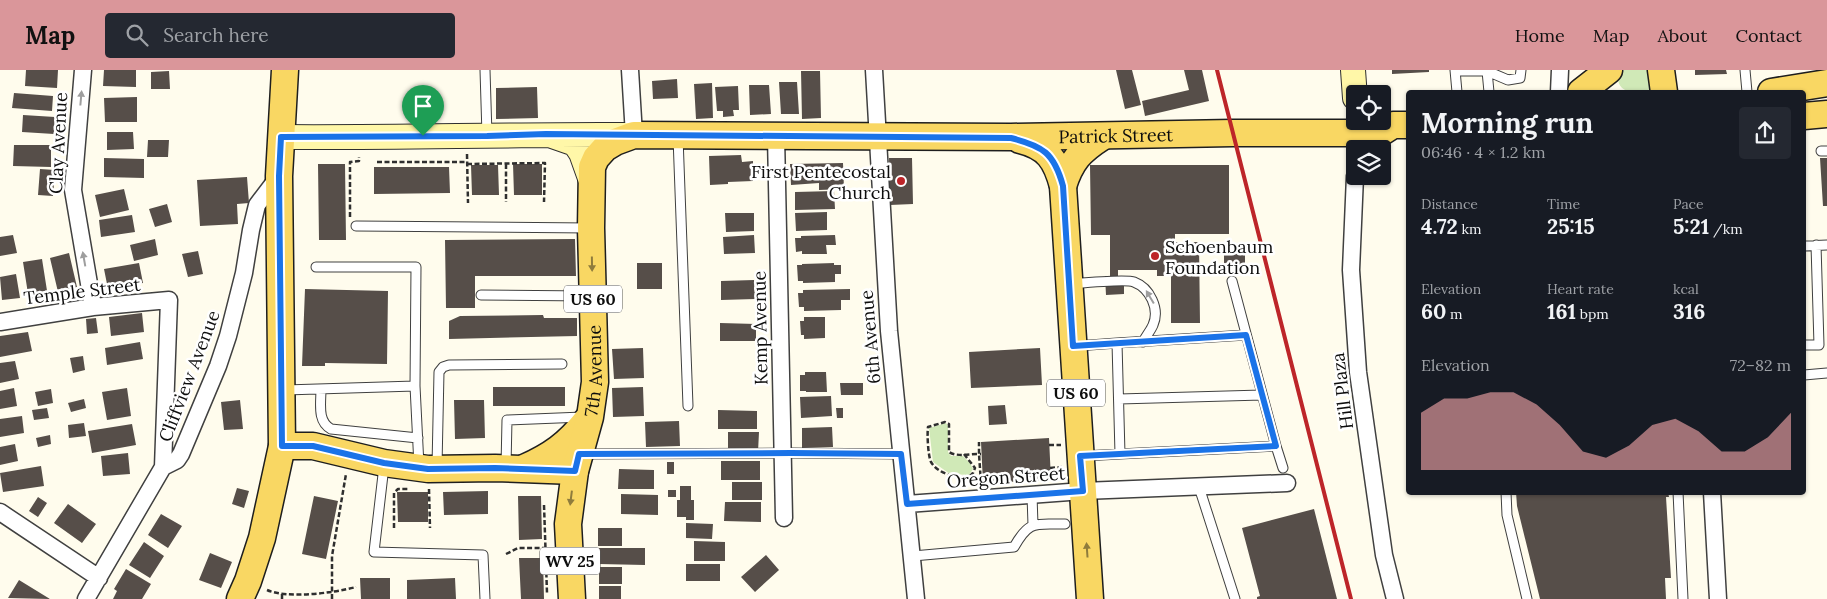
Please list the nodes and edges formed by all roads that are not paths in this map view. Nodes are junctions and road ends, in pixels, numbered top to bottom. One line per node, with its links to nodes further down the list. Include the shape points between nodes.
1 (83, 70): 53 (street, Clay Avenue, one-way to 1, via 73,190)
2 (285, 70): 34 (main road)
3 (485, 70): 31 (lane)
4 (630, 70): 30 (street)
5 (874, 70): 35 (street, 6th Avenue)
6 (1353, 70): 17 (street)
7 (1487, 70): 8 (lane, via 1508,80 1520,78); 14 (lane); 19 (lane)
8 (1521, 70)
9 (1560, 70): 20 (street)
10 (1609, 70): 21 (main road)
11 (1661, 70): 22 (main road)
12 (1745, 70): 23 (lane)
13 (1818, 70): 15 (main road)
14 (1455, 71): 18 (lane)
15 (1827, 73)
16 (1827, 83): 24 (main road)
17 (1354, 85)
18 (1456, 90)
19 (1489, 90)
20 (1559, 90)
21 (1584, 90)
22 (1664, 90)
23 (1747, 90)
24 (1783, 90)
25 (1827, 114): 26 (main road)
26 (1806, 116)
27 (1406, 125): 29 (main road, Patrick Street / US 60, via 1393,125)
28 (546, 134): 30 (street, Patrick Street); 31 (street, Patrick Street); 40 (street, 7th Avenue, via 575,144)
29 (1363, 134): 36 (main road, Patrick Street / US 60); 38 (main road, Patrick Street / US 60)
30 (634, 135): 32 (main road, Patrick Street / US 60); 40 (main road, US 60, via 614,142 596,158)
31 (487, 136): 34 (street, Patrick Street)
32 (678, 136): 33 (main road, Patrick Street / US 60); 68 (lane)
33 (776, 136): 35 (main road, Patrick Street / US 60); 73 (street, Kemp Avenue)
34 (281, 137): 39 (main road)
35 (878, 137): 37 (main road, Patrick Street / US 60); 74 (street, 6th Avenue, via 887,301)
36 (1102, 137): 37 (main road, Patrick Street / US 60); 42 (main road, US 60, via 1073,162)
37 (1011, 138): 42 (main road, via 1035,145 1051,156)
38 (1406, 138)
39 (279, 176): 65 (main road); 79 (street, Cliffview Avenue, via 258,205 250,230 235,311 218,366 182,454)
40 (591, 180): 44 (main road, 7th Avenue / US 60)
41 (1355, 185): 103 (street, Hill Plaza, via 1351,270 1358,372 1384,555)
42 (1063, 186): 50 (main road, US 60)
43 (353, 222): 44 (lane)
44 (592, 228): 52 (main road, 7th Avenue / US 60, one-way to 52)
45 (1816, 245): 46 (lane); 47 (lane); 59 (lane, via 1819,345)
46 (1827, 245)
47 (1806, 246)
48 (316, 267): 63 (lane, via 416,267)
49 (1232, 281): 55 (lane)
50 (1069, 284): 56 (lane, one-way to 50, via 1154,323 1155,314 1150,294 1143,288 1133,282); 58 (main road, US 60)
51 (480, 295): 52 (lane)
52 (593, 296): 69 (main road, 7th Avenue / US 60, via 595,382)
53 (93, 308): 54 (street, Temple Street); 79 (street, Temple Street, via 169,300)
54 (0, 322)
55 (1246, 335): 56 (lane); 66 (lane)
56 (1143, 342): 57 (lane)
57 (1117, 343): 58 (lane); 67 (lane)
58 (1073, 346): 76 (main road, US 60)
59 (1806, 346)
60 (562, 364): 82 (lane, via 443,367 439,372)
61 (1827, 373): 62 (lane)
62 (1806, 375)
63 (415, 386): 64 (lane); 70 (lane)
64 (321, 389): 65 (lane); 70 (lane, via 322,420 331,429)
65 (282, 390): 71 (main road)
66 (1262, 395): 67 (lane); 72 (lane)
67 (1119, 399): 75 (lane)
68 (688, 406)
69 (590, 417): 78 (main road, 7th Avenue / WV 25); 80 (main road, via 566,444 552,454); 80 (lane, via 507,420)
70 (418, 438): 82 (lane)
71 (282, 446): 77 (main road, via 313,446); 97 (main road, via 262,538)
72 (1276, 446): 75 (lane); 81 (lane)
73 (782, 453): 74 (lane); 78 (lane); 91 (street, Kemp Avenue)
74 (901, 454): 89 (street, 6th Avenue)
75 (1120, 454): 76 (lane)
76 (1071, 456): 84 (main road, US 60)
77 (384, 463): 82 (main road); 98 (lane, via 374,552 483,555)
78 (577, 463): 80 (main road); 99 (main road, 7th Avenue / WV 25, one-way to 99, via 568,524)
79 (162, 467): 95 (street, Cliffview Avenue)
80 (514, 469): 82 (main road)
81 (1285, 476): 83 (street, Oregon Street)
82 (423, 478)
83 (1199, 487): 84 (street, Oregon Street); 102 (lane)
84 (1083, 491): 85 (street, Oregon Street); 101 (main road, US 60, one-way to 84)
85 (1032, 495): 89 (street, Oregon Street); 93 (lane)
86 (1506, 495): 104 (lane, via 1507,514)
87 (1678, 495): 105 (lane)
88 (1712, 495): 106 (street)
89 (907, 504): 94 (street, 6th Avenue)
90 (0, 512): 95 (street)
91 (784, 518)
92 (1065, 524): 93 (lane)
93 (1033, 526): 94 (lane, via 1025,530 1014,547)
94 (913, 556): 100 (street, 6th Avenue)
95 (99, 578): 96 (street, Cliffview Avenue)
96 (86, 599)
97 (240, 599)
98 (485, 599)
99 (572, 599)
100 (916, 599)
101 (1090, 599)
102 (1235, 599)
103 (1396, 599)
104 (1527, 599)
105 (1683, 599)
106 (1718, 599)

